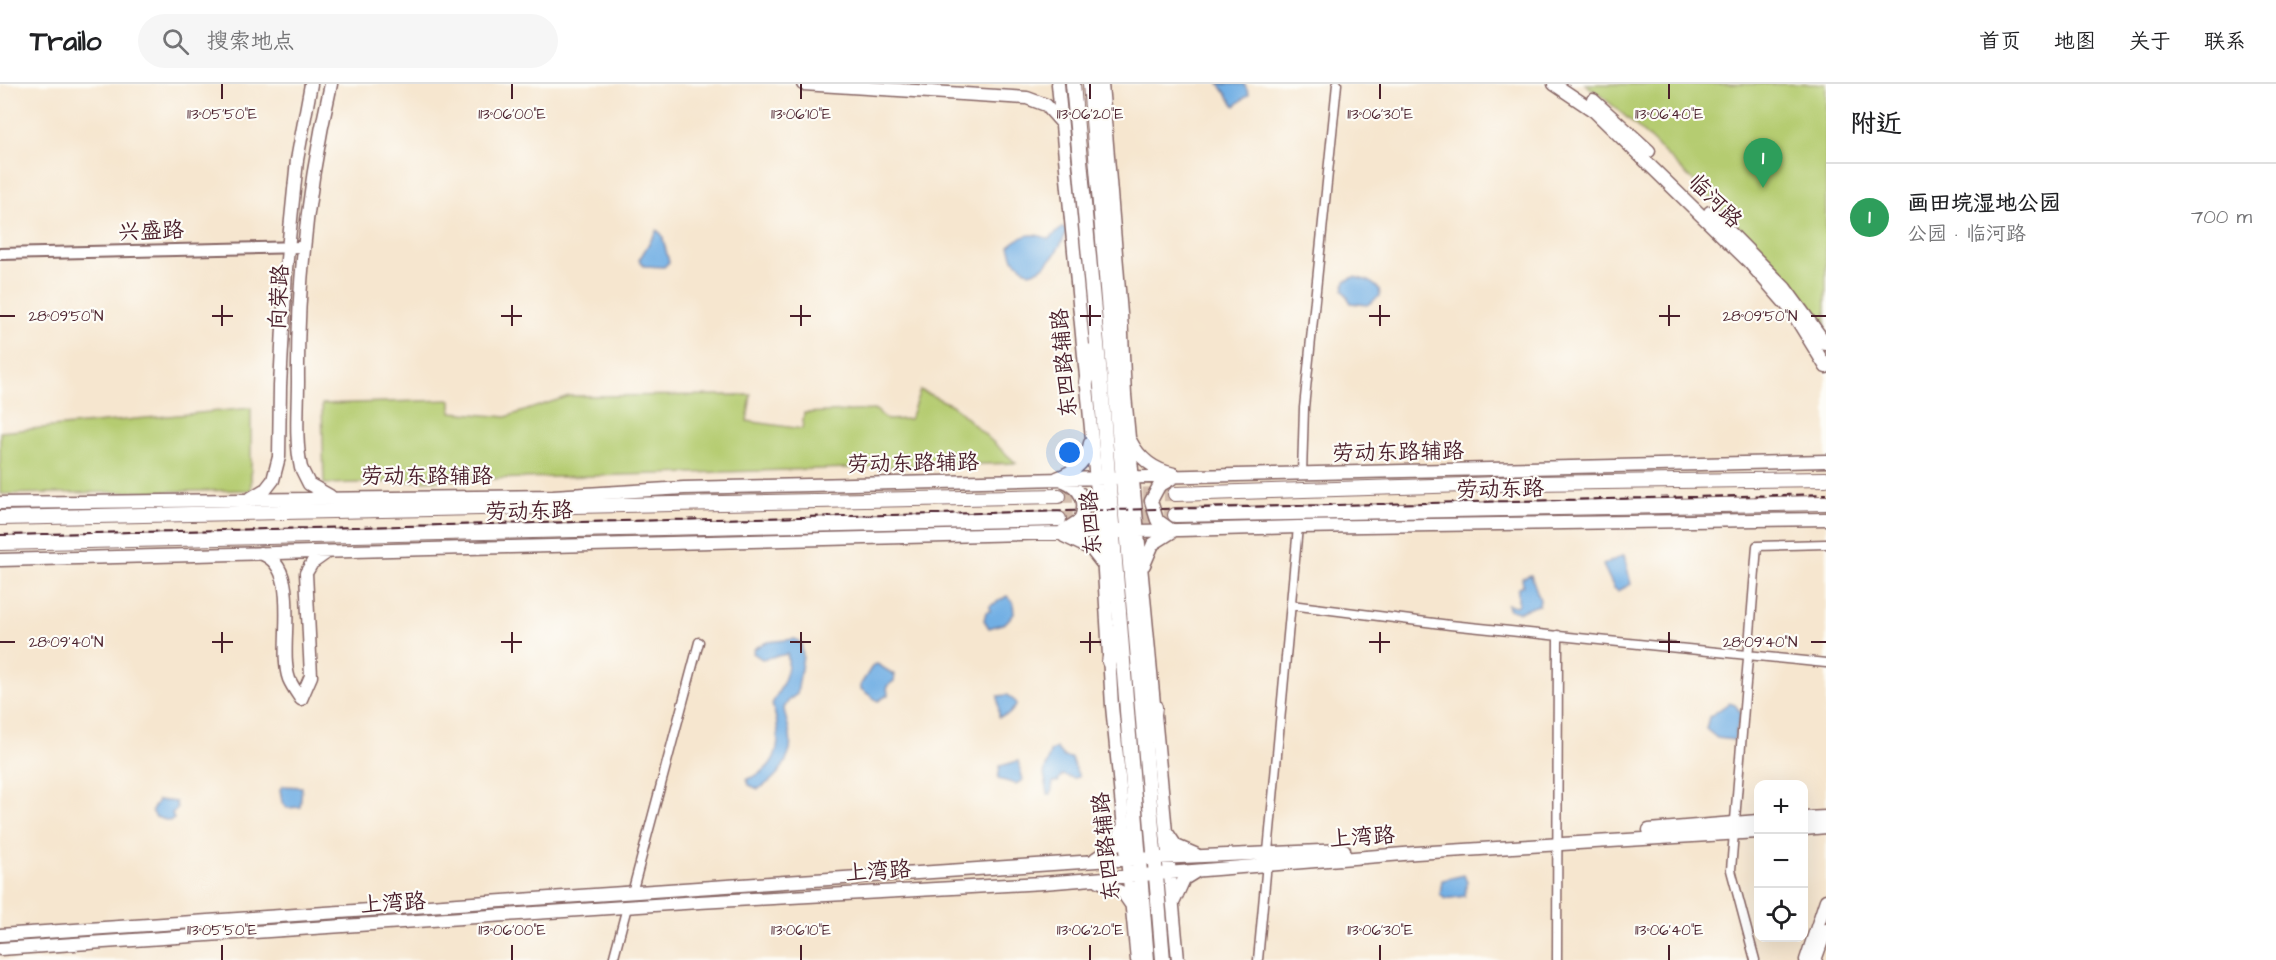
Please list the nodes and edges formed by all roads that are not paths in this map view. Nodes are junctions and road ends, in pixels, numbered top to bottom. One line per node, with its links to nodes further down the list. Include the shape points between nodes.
1 (311, 84): 12 (main road, 向荣路, via 297,160)
2 (331, 84): 13 (main road, 向荣路, via 311,178)
3 (803, 84): 11 (main road, via 1027,98 1046,105)
4 (1058, 84): 11 (main road, 东四路辅路)
5 (1072, 84): 17 (main road, 东四路)
6 (1090, 84): 20 (main road, 东四路)
7 (1102, 84): 16 (main road)
8 (1337, 84): 26 (street, via 1304,408)
9 (1554, 84): 19 (main road, 临河路, via 1600,117 1749,262 1791,310)
10 (1569, 84): 18 (main road, 临河路, via 1607,111 1745,245 1785,288)
11 (1061, 122): 21 (main road, 东四路辅路)
12 (288, 249): 13 (street, 兴盛路); 14 (street, 兴盛路); 15 (street, 兴盛路); 37 (main road, 向荣路, via 279,457 273,480)
13 (302, 249): 36 (main road, 向荣路, via 297,334 298,457 309,484)
14 (0, 254)
15 (0, 259)
16 (1121, 326): 20 (main road); 23 (main road)
17 (1095, 334): 21 (main road); 24 (main road, 东四路)
18 (1826, 344)
19 (1826, 367)
20 (1114, 372): 23 (main road, 东四路)
21 (1086, 382): 22 (main road, 东四路辅路)
22 (1091, 439): 29 (main road, 东四路辅路); 32 (main road, via 1085,458 1074,471)
23 (1124, 439): 24 (main road, via 1115,454); 28 (main road, via 1156,468); 30 (main road, 东四路)
24 (1105, 444): 29 (main road, 东四路)
25 (1826, 461): 26 (main road, 劳动东路辅路)
26 (1302, 474): 28 (main road, 劳动东路辅路)
27 (1175, 477): 28 (main road, 劳动东路辅路); 30 (main road, 劳动东路辅路); 45 (main road, via 1163,482 1151,501 1157,520)
28 (1193, 477)
29 (1101, 479): 30 (main road, 劳动东路辅路); 33 (main road, 劳动东路辅路); 47 (main road, 东四路)
30 (1128, 479): 46 (main road, 东四路)
31 (1826, 479): 34 (main road, 劳动东路)
32 (1044, 481): 33 (main road, 劳动东路辅路); 36 (main road, 劳动东路辅路, via 684,488 553,496)
33 (1061, 481): 44 (main road, via 1076,488 1083,504 1080,520)
34 (1175, 494)
35 (1059, 496): 41 (main road, 劳动东路)
36 (334, 497): 37 (main road, 劳动东路辅路)
37 (248, 499): 38 (main road, 劳动东路辅路)
38 (0, 503)
39 (1826, 503): 40 (main road, 劳动东路)
40 (1175, 515)
41 (0, 518)
42 (1826, 519): 43 (main road)
43 (1298, 527): 45 (main road); 56 (street)
44 (1056, 528): 47 (main road); 48 (main road, 劳动东路); 51 (main road); 53 (main road, via 1097,555)
45 (1177, 530): 46 (main road); 54 (main road, via 1153,544)
46 (1133, 531): 47 (main road); 54 (main road); 64 (main road, 东四路)
47 (1106, 532): 53 (main road, 东四路辅路); 55 (main road, 东四路)
48 (0, 543)
49 (1826, 544): 60 (street, via 1757,546)
50 (259, 552): 51 (main road); 51 (main road, via 272,558 283,578 289,678 301,699 311,676 306,573 312,563); 52 (main road)
51 (328, 552)
52 (0, 560)
53 (1103, 565): 55 (main road); 61 (main road, 东四路辅路)
54 (1143, 575): 63 (main road)
55 (1116, 594): 57 (main road, 东四路)
56 (1291, 605): 58 (street); 79 (street)
57 (1118, 614): 61 (main road); 78 (main road, 东四路)
58 (1558, 635): 60 (street); 75 (street)
59 (699, 642): 85 (street)
60 (1748, 655): 62 (street); 72 (street)
61 (1109, 662): 68 (main road, 东四路辅路)
62 (1826, 663)
63 (1155, 707): 64 (main road); 71 (main road)
64 (1147, 762): 65 (main road, 东四路)
65 (1151, 797): 71 (main road); 77 (main road, 东四路)
66 (1826, 817): 67 (main road)
67 (1808, 818)
68 (1123, 819): 78 (main road, 东四路辅路); 80 (main road, via 1118,843)
69 (1754, 822): 72 (main road, 上湾路)
70 (1826, 827): 73 (main road)
71 (1164, 828): 76 (main road, via 1176,846 1188,853); 77 (main road)
72 (1734, 829): 74 (main road, 上湾路); 75 (main road, 上湾路); 101 (street, via 1731,870)
73 (1808, 829)
74 (1754, 832)
75 (1558, 840): 79 (main road, 上湾路); 100 (street)
76 (1208, 856): 77 (main road, 上湾路); 79 (main road, 上湾路)
77 (1161, 858): 78 (main road, 上湾路); 82 (main road, 东四路)
78 (1134, 859): 80 (main road, 上湾路); 83 (main road, 东四路)
79 (1267, 859): 81 (main road, 上湾路); 99 (street)
80 (1085, 862): 85 (main road, 上湾路)
81 (1202, 869): 82 (main road, 上湾路); 89 (main road, via 1180,884)
82 (1163, 873): 83 (main road, 上湾路); 89 (main road); 97 (main road, 东四路)
83 (1135, 876): 84 (main road, 上湾路); 88 (main road, 东四路辅路); 91 (main road, 东四路)
84 (1086, 880): 87 (main road, 上湾路); 88 (main road, via 1115,888)
85 (632, 893): 92 (main road, 上湾路)
86 (1826, 900): 102 (main road)
87 (627, 907): 93 (main road, 上湾路); 94 (street)
88 (1133, 907): 91 (main road); 95 (main road, 东四路辅路)
89 (1173, 911): 98 (main road)
90 (1826, 930): 103 (main road)
91 (1145, 934): 96 (main road, 东四路)
92 (0, 935)
93 (0, 949)
94 (613, 960)
95 (1137, 960)
96 (1147, 960)
97 (1163, 960)
98 (1178, 960)
99 (1258, 960)
100 (1557, 960)
101 (1755, 960)
102 (1806, 960)
103 (1815, 960)

